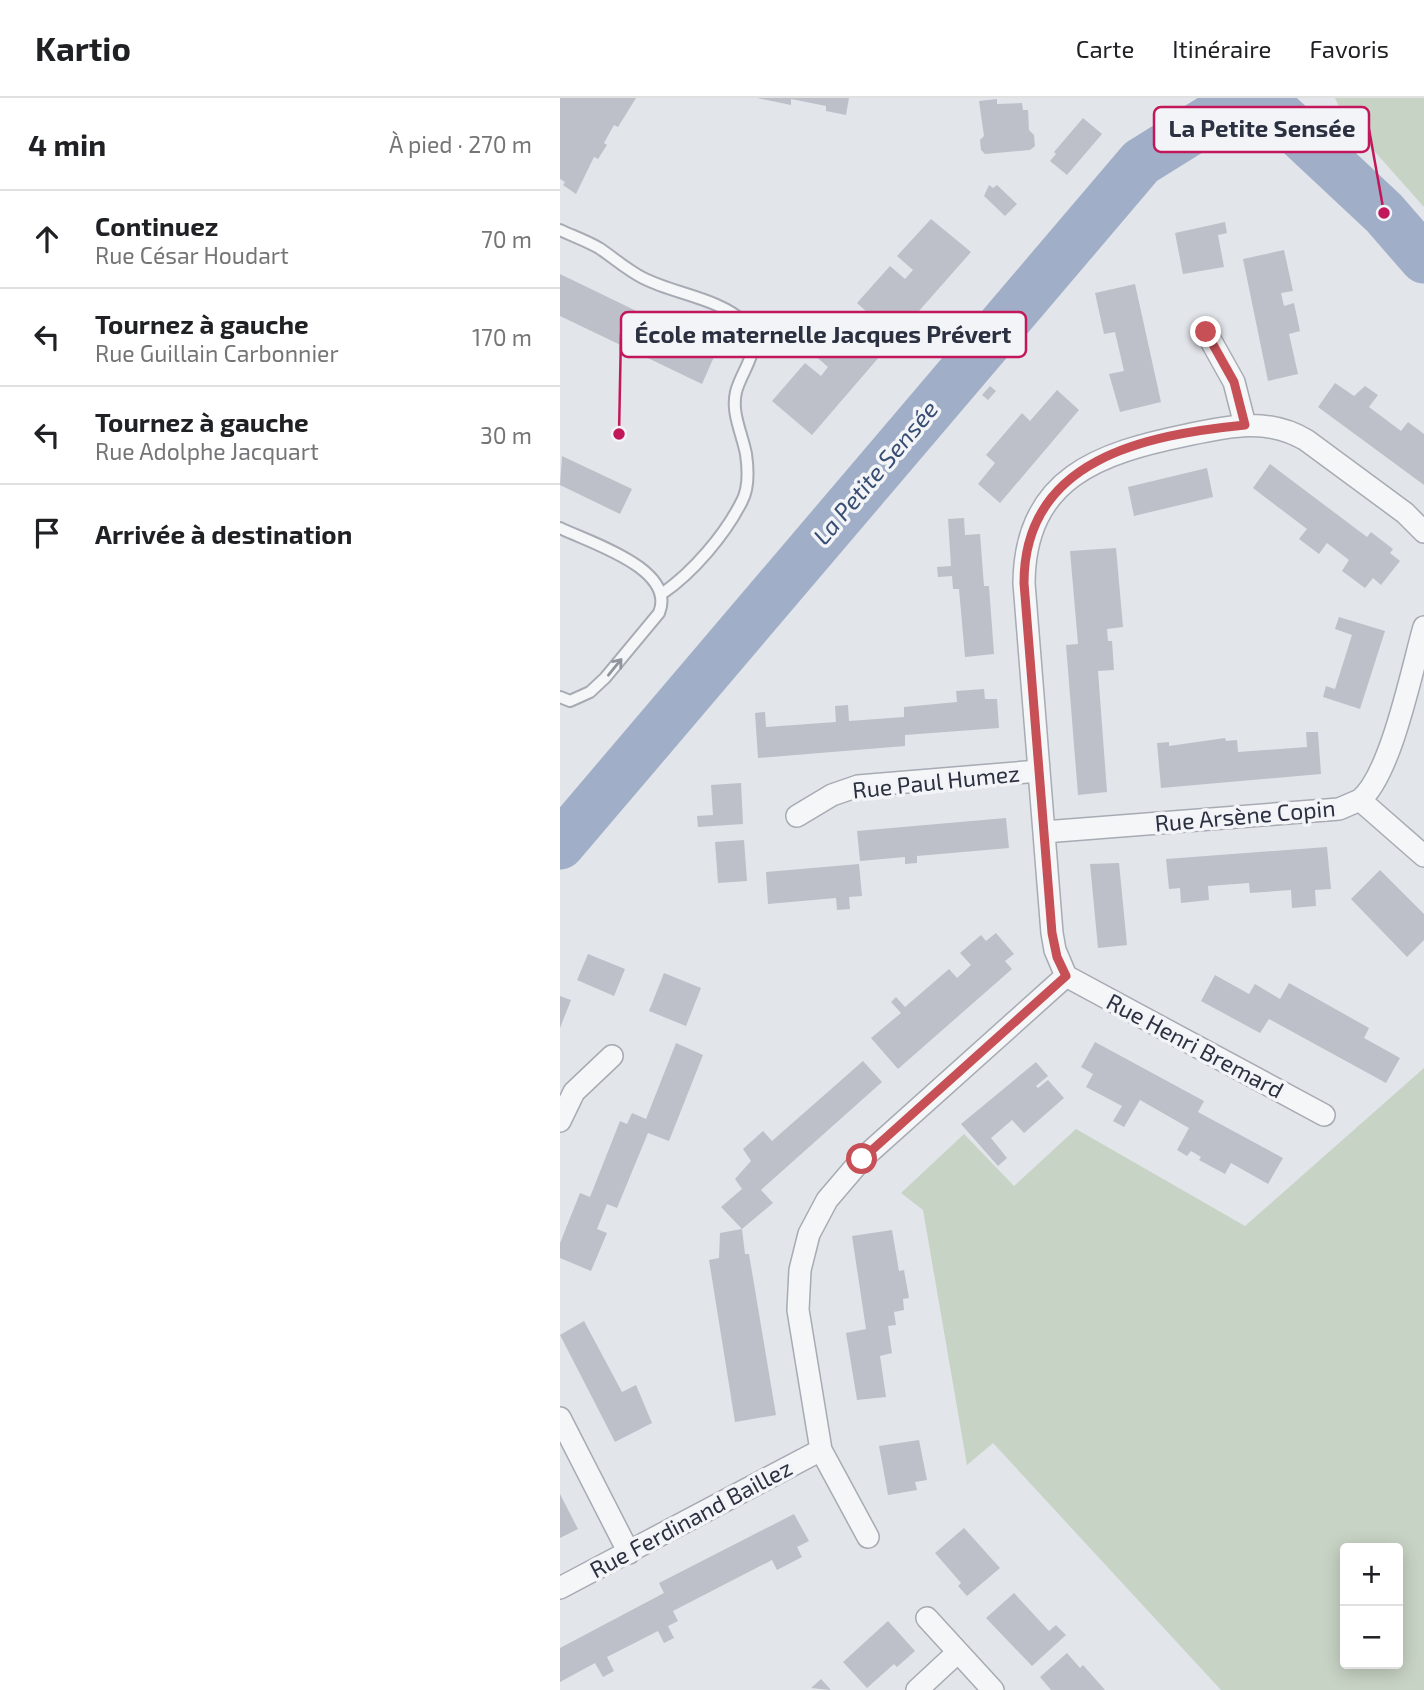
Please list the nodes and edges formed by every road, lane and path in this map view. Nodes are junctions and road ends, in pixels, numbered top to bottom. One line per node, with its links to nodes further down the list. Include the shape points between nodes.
1 (560, 230): 6 (lane, via 643,278 729,313 747,324 753,340 735,409 746,455 743,499 681,580)
2 (1206, 332): 3 (street, via 1234,382)
3 (1245, 425): 5 (street, via 1279,428 1299,437 1405,513); 9 (street, via 1137,446 1102,458 1071,476 1048,504 1030,539 1024,567)
4 (560, 528): 6 (lane, via 643,569)
5 (1424, 532)
6 (663, 593): 8 (lane, one-way to 6, via 579,699 605,678 659,613)
7 (1424, 627): 10 (street, via 1381,770)
8 (560, 697)
9 (1039, 771): 11 (street, Rue Paul Humez, via 858,786); 12 (street)
10 (1360, 800): 12 (street, Rue Arsène Copin, via 1339,809); 13 (street, Rue Arsène Copin)
11 (797, 816)
12 (1044, 832): 14 (street, via 1053,943)
13 (1424, 856)
14 (1066, 976): 16 (street, Rue Henri Bremard); 19 (street, via 862,1159 836,1186 818,1216 803,1253 797,1292)
15 (612, 1056): 17 (street, via 573,1092)
16 (1324, 1115)
17 (560, 1121)
18 (560, 1418): 21 (street)
19 (821, 1450): 20 (street); 21 (street, Rue Ferdinand Baillez)
20 (868, 1537)
21 (629, 1553): 22 (street, Rue Ferdinand Baillez)
22 (560, 1588)
23 (927, 1618): 24 (street)
24 (958, 1652): 25 (street); 26 (street)
25 (917, 1690)
26 (993, 1690)

